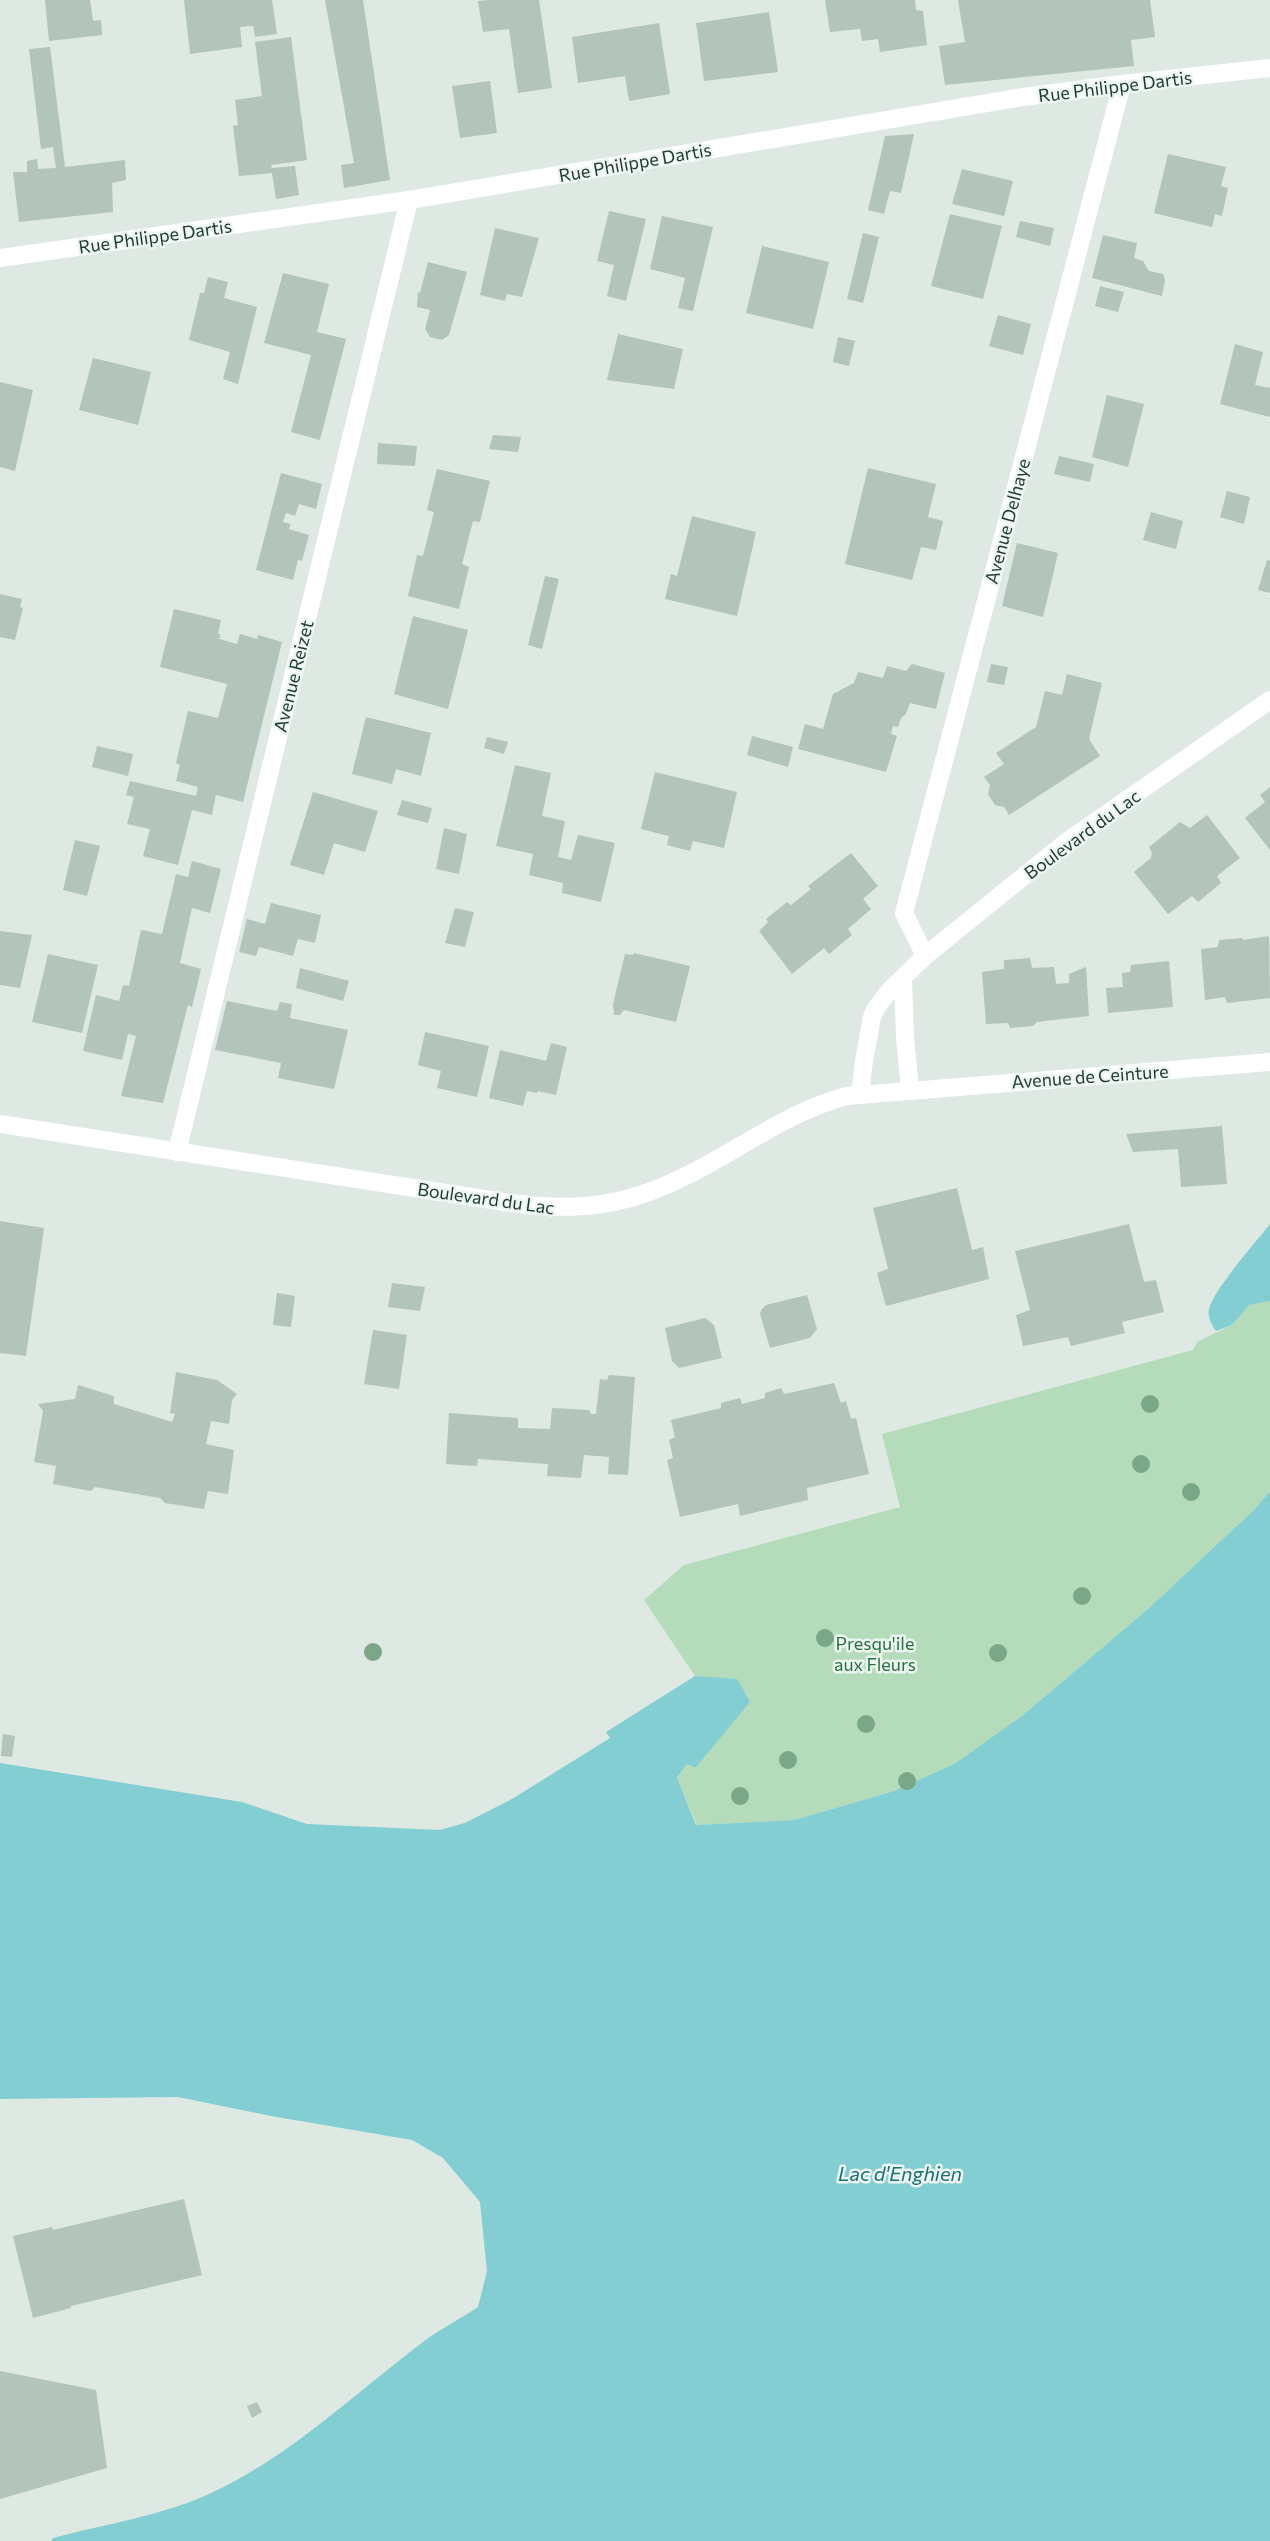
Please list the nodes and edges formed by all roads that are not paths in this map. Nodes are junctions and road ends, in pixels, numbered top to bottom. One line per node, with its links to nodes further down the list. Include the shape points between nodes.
1 (1270, 68): 2 (street, Rue Philippe Dartis)
2 (1122, 84): 3 (street, Rue Philippe Dartis, via 1023,97); 6 (street, Avenue Delhaye, via 904,913)
3 (409, 200): 4 (street, Rue Philippe Dartis); 12 (street, Avenue Reizet)
4 (0, 258)
5 (1270, 700): 6 (street, Boulevard du Lac, via 1065,843)
6 (925, 956): 7 (street, Boulevard du Lac)
7 (903, 980): 9 (street); 10 (street, Boulevard du Lac, via 890,990 872,1017)
8 (1270, 1062): 9 (street, Avenue de Ceinture)
9 (910, 1089): 10 (street, Avenue de Ceinture)
10 (860, 1094): 12 (street, Boulevard du Lac, via 832,1100 793,1116 652,1192 573,1208 511,1203)
11 (0, 1124): 12 (street, Boulevard du Lac)
12 (177, 1152)

